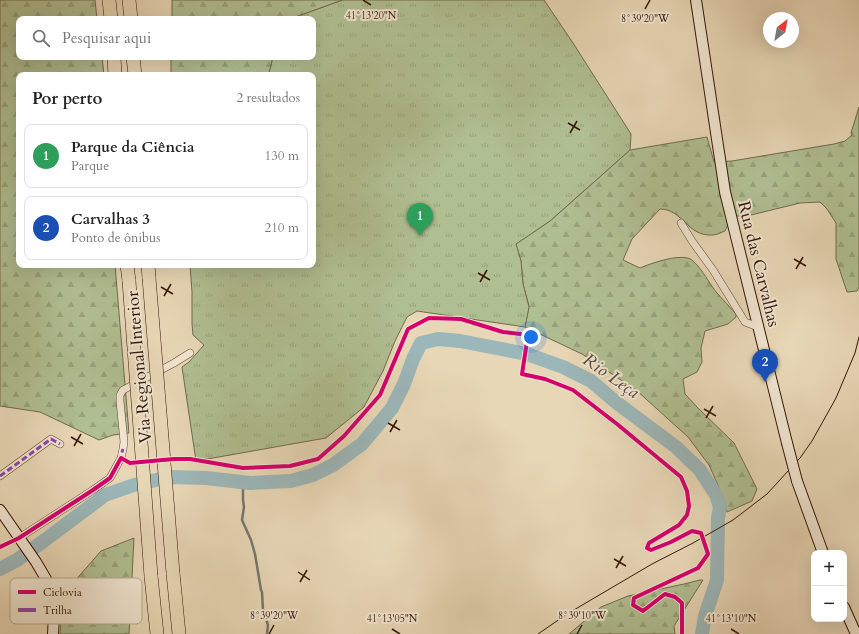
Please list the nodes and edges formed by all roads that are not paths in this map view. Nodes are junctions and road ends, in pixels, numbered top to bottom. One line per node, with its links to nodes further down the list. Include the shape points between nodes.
1 (109, 0): 4 (highway)
2 (130, 0): 5 (highway)
3 (696, 0): 13 (street, Rua das Carvalhas, via 725,192)
4 (111, 16)
5 (131, 16)
6 (114, 60): 8 (highway)
7 (133, 60): 9 (highway)
8 (115, 72)
9 (135, 72)
10 (681, 223): 13 (street, via 745,322)
11 (128, 268): 24 (highway, Via Regional Interior, bridge)
12 (149, 272): 25 (highway, Via Regional Interior, bridge)
13 (758, 328): 19 (street, Rua das Carvalhas, bridge, via 797,481)
14 (190, 353): 18 (street, via 120,394 124,442 121,458 110,478)
15 (60, 444): 16 (street, via 52,439)
16 (0, 476)
17 (0, 510): 18 (street)
18 (20, 539): 20 (street)
19 (822, 550)
20 (45, 578)
21 (847, 614): 26 (street)
22 (54, 624): 23 (street)
23 (53, 634)
24 (157, 634)
25 (179, 634)
26 (856, 634)

